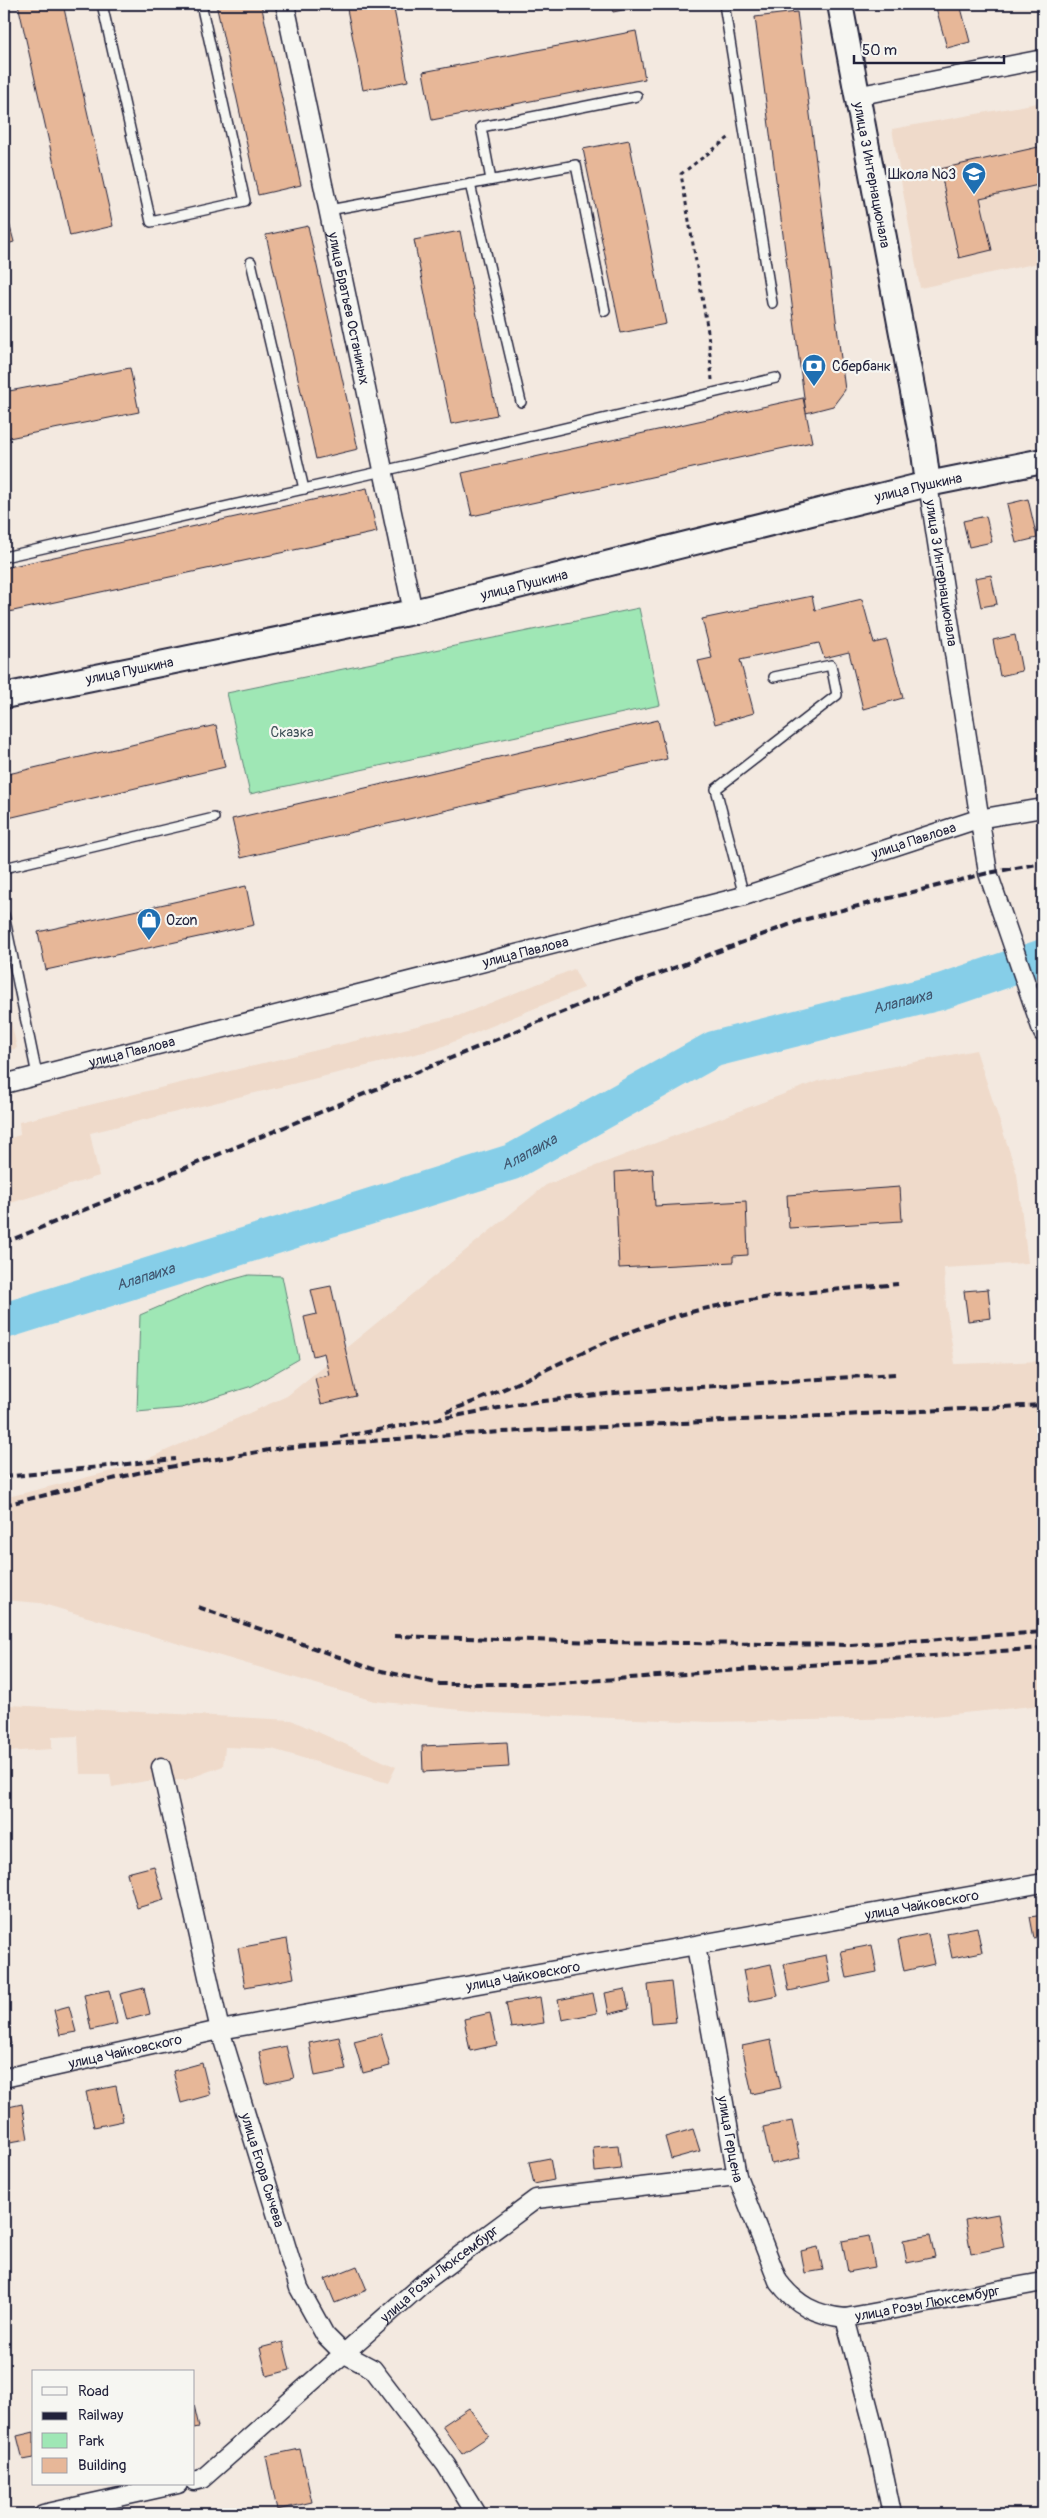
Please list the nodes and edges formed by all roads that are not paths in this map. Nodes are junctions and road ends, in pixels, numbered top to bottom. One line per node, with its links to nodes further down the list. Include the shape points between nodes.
1 (102, 4): 2 (lane, via 151,222 246,201)
2 (201, 4)
3 (285, 4): 11 (street, улица Братьев Останиных)
4 (724, 4): 13 (lane)
5 (840, 4): 8 (street, улица 3 Интернационала)
6 (1043, 59): 8 (street)
7 (637, 96): 9 (lane, via 481,127)
8 (856, 96): 19 (street, улица 3 Интернационала)
9 (491, 180): 10 (lane); 14 (lane, via 576,165)
10 (470, 184): 11 (lane); 16 (lane)
11 (329, 210): 18 (street, улица Братьев Останиных)
12 (251, 262): 20 (lane)
13 (772, 303)
14 (604, 311)
15 (776, 378): 18 (lane)
16 (521, 402)
17 (1043, 461): 19 (street, улица Пушкина)
18 (383, 472): 20 (lane); 22 (street, улица Братьев Останиных)
19 (928, 484): 22 (street, улица Пушкина); 27 (street, улица 3 Интернационала)
20 (304, 489): 21 (lane)
21 (4, 557)
22 (413, 612): 24 (street, улица Пушкина)
23 (774, 677): 29 (lane, via 831,665 837,694 716,789)
24 (4, 696)
25 (1043, 808): 27 (street, улица Павлова)
26 (214, 818): 28 (lane)
27 (978, 819): 29 (street, улица Павлова); 31 (street, улица 3 Интернационала, via 988,873)
28 (4, 868)
29 (744, 896): 32 (street, улица Павлова)
30 (4, 915): 32 (lane)
31 (1043, 1033)
32 (37, 1075): 33 (street, улица Павлова)
33 (4, 1084)
34 (161, 1768): 37 (street, улица Егора Сычева)
35 (1043, 1883): 36 (street, улица Чайковского)
36 (696, 1946): 37 (street, улица Чайковского); 39 (street, улица Герцена)
37 (220, 2030): 38 (street, улица Чайковского); 43 (street, улица Егора Сычева, via 299,2288 326,2335)
38 (4, 2078)
39 (737, 2176): 41 (street, улица Герцена, via 778,2281 798,2303); 43 (street, улица Розы Люксембург, via 536,2200 428,2278)
40 (1043, 2282): 42 (street, улица Розы Люксембург)
41 (812, 2311): 42 (street, улица Розы Люксембург)
42 (845, 2318): 48 (street, via 876,2432)
43 (343, 2353): 44 (street, улица Розы Люксембург, via 202,2479); 47 (street, улица Егора Сычева, via 374,2369 446,2465)
44 (195, 2481)
45 (169, 2486): 46 (street)
46 (43, 2514)
47 (476, 2514)
48 (892, 2514)

